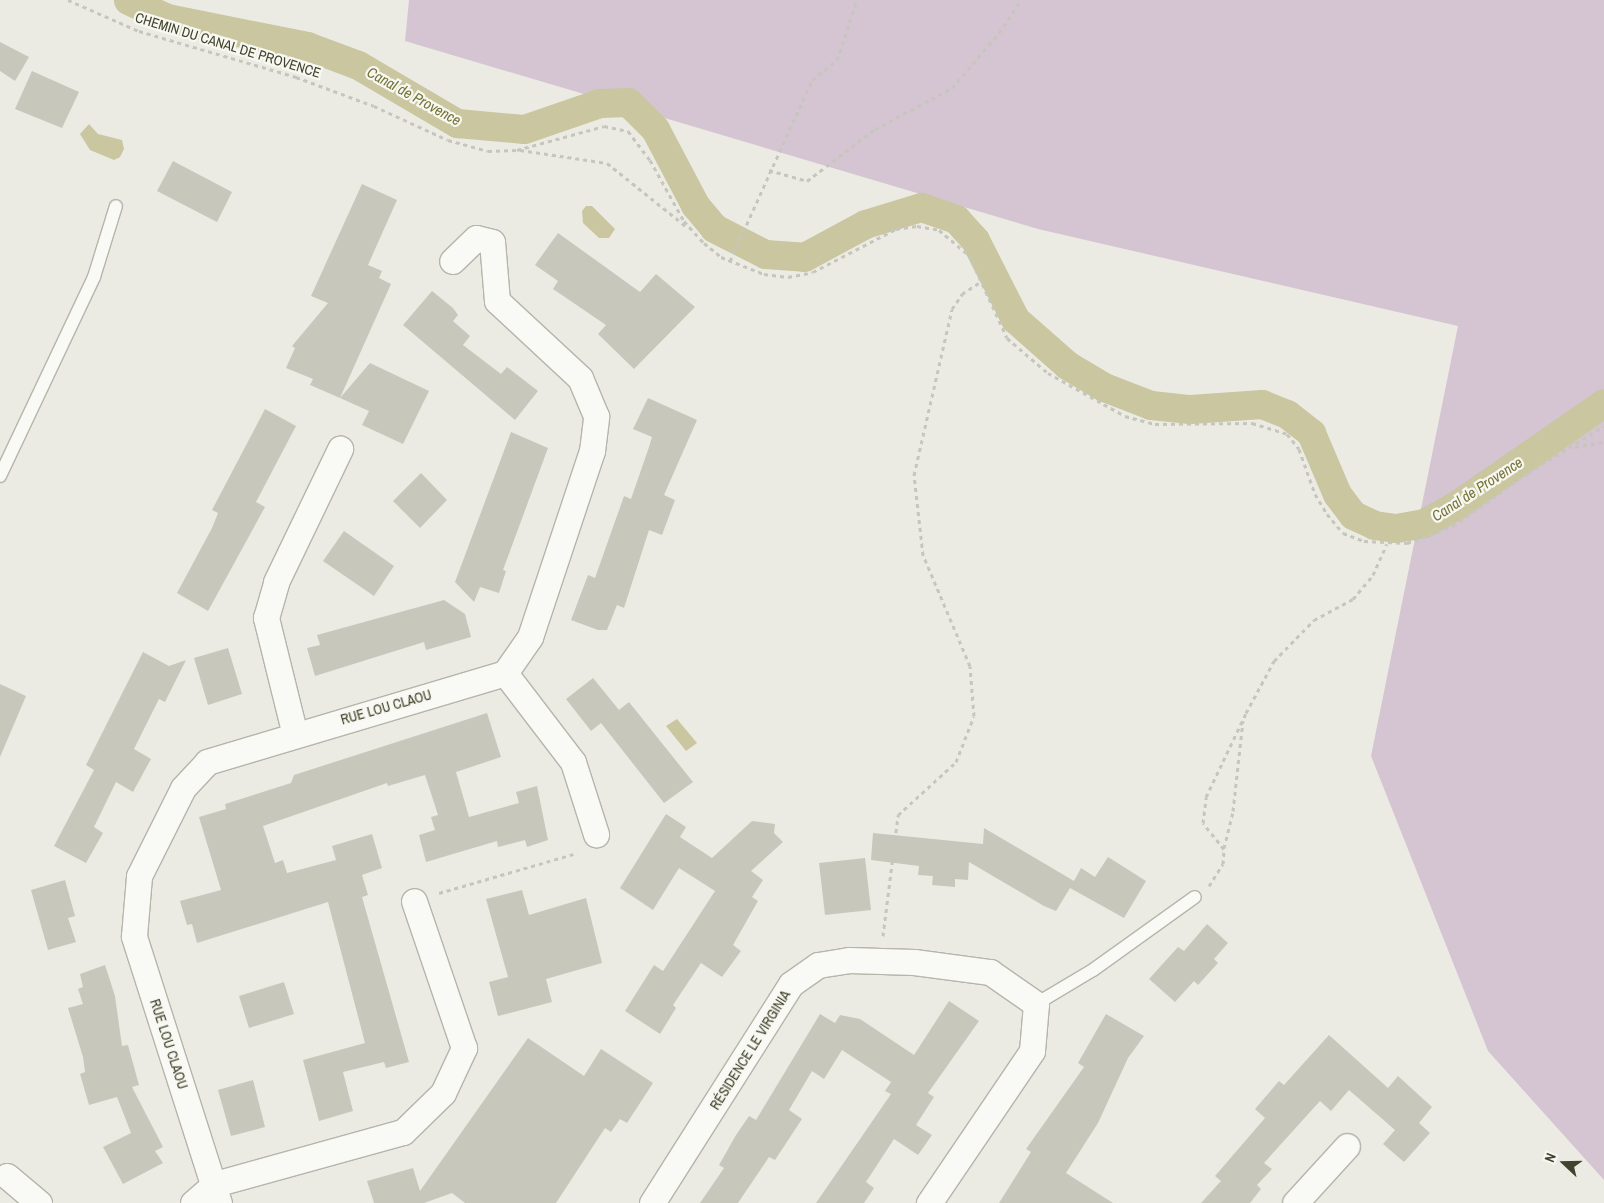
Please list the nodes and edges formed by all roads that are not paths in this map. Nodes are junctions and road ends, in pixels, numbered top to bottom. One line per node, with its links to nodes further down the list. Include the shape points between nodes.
1 (116, 206): 4 (lane, via 94,277)
2 (452, 261): 5 (street, via 476,238 492,242 497,301 580,378 596,416 592,452 530,637)
3 (340, 449): 6 (street, via 276,582 266,618)
4 (0, 476)
5 (505, 673): 6 (street, RUE LOU CLAOU); 7 (street, via 573,762)
6 (296, 735): 13 (street, RUE LOU CLAOU, via 207,762 183,788 139,876 134,936)
7 (596, 834)
8 (1195, 897): 10 (lane, via 1093,970)
9 (414, 901): 13 (street, via 464,1048 442,1092 403,1132)
10 (1036, 1004): 16 (street, RÉSIDENCE LE VIRGINIA, via 990,972 880,961 818,965 791,984); 17 (street, via 1032,1052)
11 (1347, 1146): 18 (street)
12 (7, 1176): 14 (street)
13 (217, 1194): 15 (street)
14 (39, 1203)
15 (193, 1203)
16 (652, 1203)
17 (929, 1203)
18 (1295, 1203)

